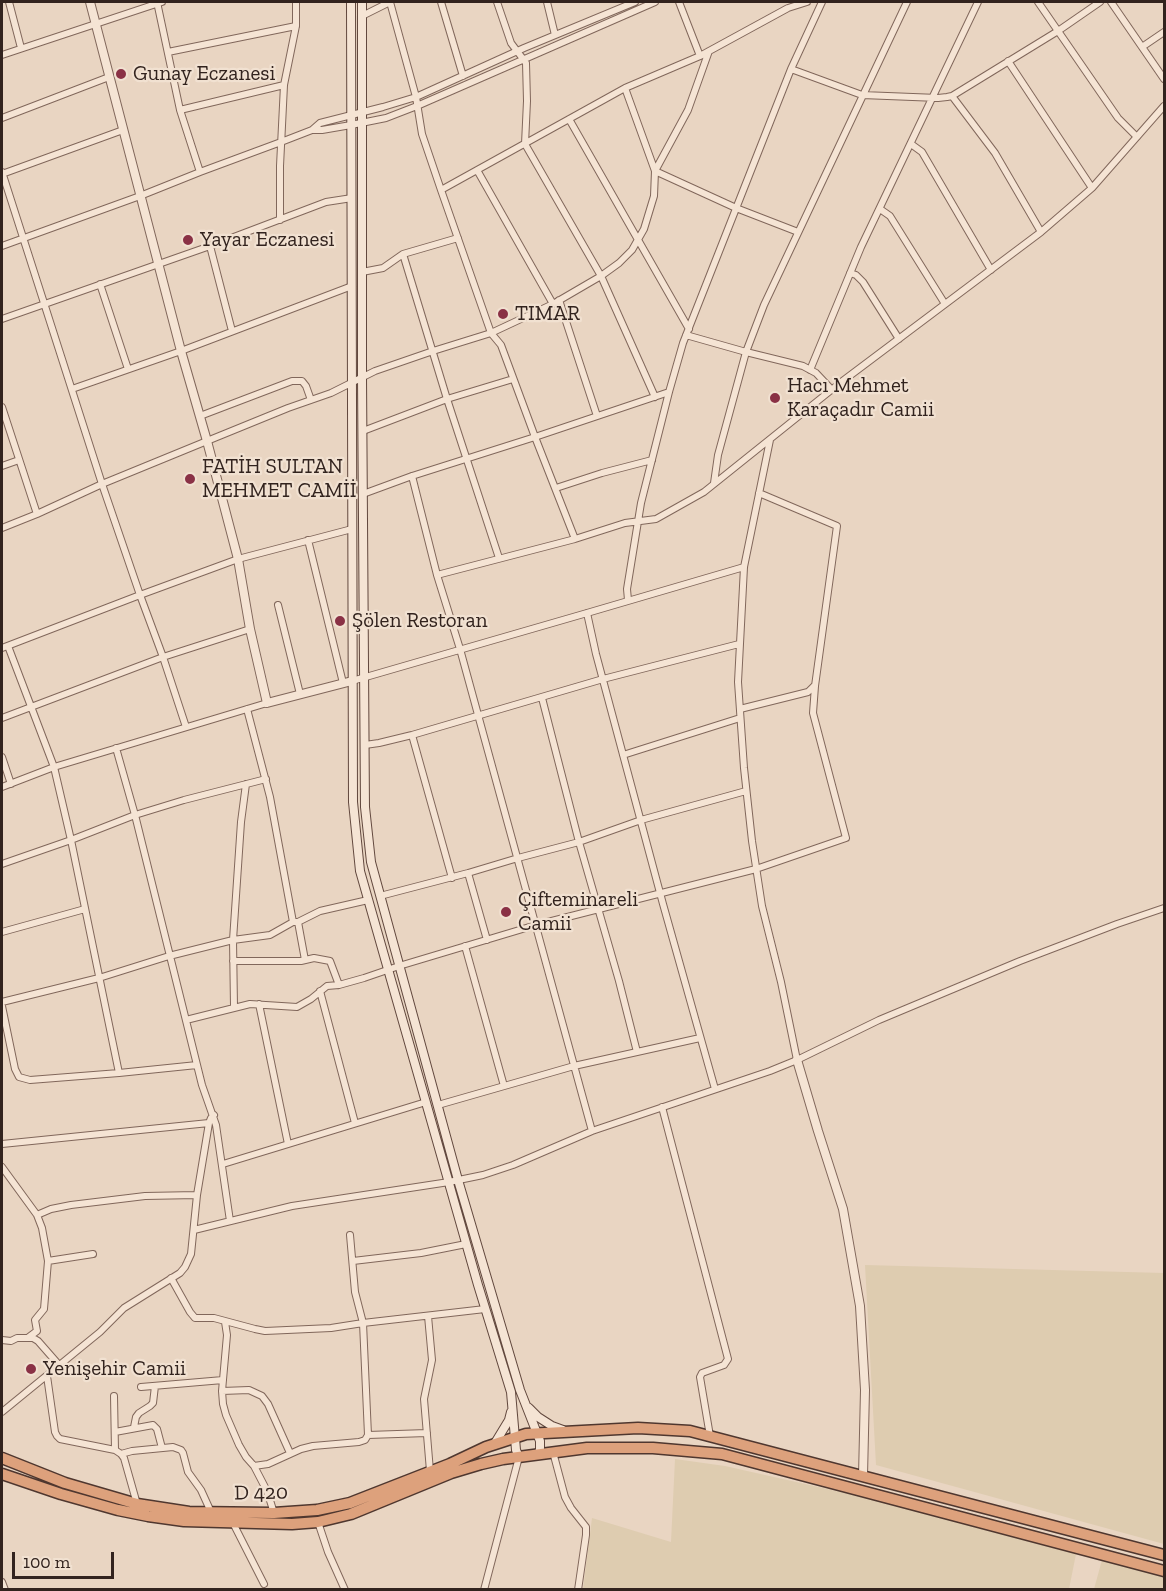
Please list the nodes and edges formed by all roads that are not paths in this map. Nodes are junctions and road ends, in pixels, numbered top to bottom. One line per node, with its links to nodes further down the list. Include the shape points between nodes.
1 (9, 2): 28 (street)
2 (90, 2): 22 (street)
3 (158, 2): 22 (street); 31 (street)
4 (296, 2): 23 (street)
5 (351, 2): 50 (main road)
6 (362, 2): 21 (main road)
7 (390, 2): 21 (street); 44 (street)
8 (441, 2): 37 (street)
9 (497, 2): 29 (street, via 511,43)
10 (546, 2): 26 (street)
11 (635, 2): 26 (street)
12 (655, 2): 34 (street)
13 (679, 2): 33 (street)
14 (807, 2): 30 (street, via 788,8)
15 (822, 2): 36 (street)
16 (907, 2): 42 (street)
17 (978, 2): 45 (street)
18 (1038, 2): 24 (street)
19 (1100, 2): 24 (street)
20 (1111, 2): 27 (street)
21 (362, 16): 49 (main road)
22 (96, 24): 28 (street); 38 (street)
23 (296, 26): 31 (street); 40 (street)
24 (1058, 31): 35 (street); 57 (street, via 1118,118)
25 (1164, 32): 27 (street)
26 (555, 35): 29 (street)
27 (1142, 47): 39 (street)
28 (21, 48): 32 (street)
29 (518, 51): 34 (street); 37 (street)
30 (710, 51): 33 (street); 62 (street, via 688,110)
31 (168, 52): 48 (street)
32 (2, 55)
33 (699, 56): 41 (street)
34 (524, 59): 46 (street); 59 (street)
35 (1008, 61): 43 (street); 65 (street)
36 (791, 69): 42 (street); 69 (street)
37 (463, 76): 44 (street)
38 (110, 77): 51 (street); 55 (street)
39 (1164, 79)
40 (284, 85): 48 (street); 58 (street)
41 (624, 88): 52 (street); 62 (street)
42 (862, 94): 45 (street); 72 (street)
43 (952, 96): 45 (street); 73 (street, via 995,153)
44 (416, 97): 46 (street); 49 (street)
45 (933, 98): 60 (street)
46 (417, 106): 53 (street); 66 (street)
47 (1164, 106): 57 (street)
48 (180, 110): 63 (street)
49 (362, 113): 50 (street); 53 (main road)
50 (351, 115): 54 (main road); 56 (street, via 320,123)
51 (2, 118)
52 (568, 119): 59 (street); 76 (street)
53 (363, 123): 54 (street); 82 (main road)
54 (351, 125): 56 (street); 68 (main road)
55 (123, 130): 64 (street); 67 (street)
56 (312, 130): 58 (street)
57 (1137, 137): 65 (street)
58 (281, 142): 63 (street); 71 (street)
59 (525, 144): 61 (street); 84 (street)
60 (911, 144): 70 (street); 81 (street, via 922,152)
61 (477, 170): 66 (street); 89 (street)
62 (656, 171): 69 (street); 76 (street, via 654,196)
63 (200, 172): 67 (street)
64 (2, 173): 75 (street)
65 (1092, 188): 73 (street)
66 (441, 190): 74 (street)
67 (140, 196): 75 (street); 80 (street)
68 (352, 198): 71 (street, via 326,202); 86 (main road)
69 (736, 208): 72 (street); 93 (street)
70 (880, 209): 83 (street); 90 (street, via 890,216)
71 (280, 220): 78 (street)
72 (798, 232): 98 (street)
73 (1041, 232): 81 (street)
74 (458, 238): 79 (street); 94 (street)
75 (24, 239): 77 (street); 88 (street)
76 (639, 240): 84 (street); 93 (street)
77 (2, 246)
78 (210, 246): 80 (street); 92 (street)
79 (403, 255): 82 (street, via 383,268); 97 (street)
80 (158, 264): 85 (street); 96 (street)
81 (991, 270): 90 (street)
82 (362, 272): 101 (main road)
83 (850, 273): 95 (street, via 862,282); 100 (street)
84 (601, 276): 87 (street); 107 (street)
85 (100, 284): 88 (street); 99 (street)
86 (352, 286): 92 (street); 103 (main road)
87 (559, 300): 89 (street); 112 (street)
88 (45, 304): 91 (street); 104 (street)
89 (552, 304): 94 (street)
90 (945, 304): 95 (street)
91 (2, 319)
92 (232, 331): 96 (street)
93 (688, 332): 98 (street); 106 (street)
94 (491, 333): 97 (street); 102 (street, via 501,345)
95 (899, 339): 105 (street)
96 (181, 351): 99 (street); 111 (street)
97 (433, 351): 101 (street); 108 (street)
98 (746, 352): 100 (street); 122 (street)
99 (128, 369): 104 (street)
100 (810, 370): 105 (street)
101 (362, 378): 103 (street); 113 (main road)
102 (513, 379): 108 (street); 114 (street)
103 (352, 384): 109 (street); 130 (main road)
104 (72, 389): 123 (street)
105 (832, 390): 115 (street)
106 (669, 392): 107 (street); 119 (street)
107 (655, 397): 112 (street)
108 (447, 399): 113 (street); 117 (street)
109 (311, 400): 111 (street, via 302,381 292,381); 116 (street)
110 (2, 407): 118 (street)
111 (200, 416): 116 (street)
112 (597, 416): 114 (street)
113 (363, 431): 126 (main road)
114 (535, 437): 117 (street); 124 (street)
115 (770, 440): 122 (street); 125 (street)
116 (207, 441): 123 (street); 134 (street)
117 (466, 459): 121 (street); 133 (street)
118 (19, 460): 120 (street); 127 (street)
119 (652, 460): 124 (street); 128 (street)
120 (2, 466)
121 (412, 476): 126 (street); 136 (street)
122 (714, 483): 128 (street, via 656,519)
123 (102, 484): 127 (street); 137 (street)
124 (556, 488): 131 (street)
125 (759, 493): 135 (street); 149 (street, via 837,526)
126 (363, 494): 146 (main road)
127 (37, 514): 129 (street)
128 (638, 521): 131 (street); 138 (street)
129 (2, 528)
130 (352, 529): 132 (street); 148 (main road)
131 (575, 538): 133 (street)
132 (308, 540): 134 (street); 148 (street)
133 (499, 558): 136 (street)
134 (238, 559): 137 (street); 141 (street)
135 (744, 567): 138 (street); 142 (street)
136 (437, 575): 144 (street)
137 (140, 595): 143 (street); 145 (street)
138 (628, 600): 140 (street)
139 (278, 605): 150 (street)
140 (587, 614): 144 (street); 147 (street)
141 (250, 629): 145 (street); 152 (street)
142 (739, 644): 147 (street); 155 (street)
143 (5, 647): 153 (street)
144 (460, 649): 146 (street); 156 (street)
145 (163, 657): 153 (street); 159 (street)
146 (364, 677): 148 (street); 161 (main road)
147 (603, 679): 151 (street); 163 (street)
148 (348, 682): 150 (street); 182 (main road, via 353,802 360,871)
149 (815, 686): 155 (street, via 808,692); 177 (street, via 813,713 846,838)
150 (300, 694): 152 (street)
151 (542, 698): 156 (street); 174 (street)
152 (267, 703): 154 (street)
153 (31, 708): 157 (street); 165 (street)
154 (246, 709): 159 (street); 166 (street)
155 (740, 709): 158 (street)
156 (479, 716): 160 (street); 175 (street)
157 (2, 718)
158 (740, 718): 163 (street); 170 (street)
159 (186, 727): 162 (street)
160 (412, 735): 161 (street); 179 (street)
161 (365, 745): 181 (main road, via 365,807 371,862)
162 (116, 748): 165 (street); 171 (street)
163 (623, 755): 172 (street)
164 (2, 757): 167 (street)
165 (54, 767): 167 (street); 173 (street)
166 (266, 779): 168 (street); 186 (street)
167 (11, 784): 169 (street)
168 (246, 784): 171 (street); 189 (street)
169 (2, 787)
170 (746, 791): 172 (street); 177 (street)
171 (135, 815): 173 (street); 192 (street)
172 (641, 820): 174 (street); 180 (street)
173 (71, 840): 176 (street); 184 (street)
174 (579, 842): 175 (street); 185 (street)
175 (518, 858): 178 (street); 187 (street)
176 (2, 864)
177 (756, 869): 180 (street); 206 (street)
178 (468, 873): 179 (street); 190 (street)
179 (452, 878): 181 (street)
180 (660, 892): 185 (street); 204 (street)
181 (381, 896): 195 (main road)
182 (368, 900): 186 (street, via 320,911); 196 (main road)
183 (1164, 908): 206 (street, via 1020,961 879,1020)
184 (85, 909): 188 (street); 197 (street)
185 (598, 910): 187 (street); 205 (street)
186 (295, 922): 189 (street, via 270,935); 193 (street)
187 (536, 925): 190 (street); 208 (street)
188 (2, 932)
189 (233, 940): 192 (street); 194 (street)
190 (487, 940): 191 (street)
191 (465, 946): 195 (street); 210 (street)
192 (169, 956): 197 (street); 203 (street)
193 (305, 960): 194 (street); 198 (street, via 330,961)
194 (233, 961): 202 (street)
195 (399, 966): 196 (street); 213 (main road)
196 (389, 970): 198 (street); 212 (main road)
197 (99, 978): 200 (street); 209 (street)
198 (339, 985): 199 (street)
199 (320, 991): 201 (street, via 297,1006); 217 (street)
200 (2, 1004): 209 (street, via 20,1077 30,1080)
201 (259, 1004): 202 (street); 220 (street)
202 (234, 1007): 203 (street)
203 (186, 1020): 207 (street)
204 (700, 1038): 205 (street); 211 (street)
205 (637, 1052): 208 (street)
206 (797, 1060): 211 (street); 269 (street, via 843,1209 860,1306 865,1390)
207 (197, 1065): 209 (street); 215 (street)
208 (574, 1066): 210 (street); 218 (street)
209 (119, 1073)
210 (504, 1086): 213 (street)
211 (715, 1089): 214 (street)
212 (426, 1102): 217 (street); 223 (main road)
213 (438, 1105): 223 (main road)
214 (662, 1107): 218 (street); 256 (street, via 728,1359 700,1377)
215 (214, 1115): 216 (street); 221 (street)
216 (209, 1123): 219 (street); 224 (street)
217 (355, 1123): 220 (street)
218 (592, 1131): 223 (street, via 513,1165)
219 (2, 1144)
220 (288, 1144): 221 (street)
221 (223, 1164): 226 (street)
222 (2, 1167): 225 (street)
223 (454, 1181): 226 (street, via 292,1206); 229 (main road); 247 (main road)
224 (197, 1195): 225 (street, via 81,1203); 227 (street)
225 (37, 1215): 232 (street)
226 (230, 1221): 227 (street)
227 (194, 1230): 233 (street, via 189,1260)
228 (350, 1235): 231 (street)
229 (466, 1244): 231 (street); 234 (main road)
230 (93, 1254): 232 (street)
231 (353, 1261): 237 (street)
232 (48, 1262): 238 (street, via 44,1309 36,1320 37,1330)
233 (171, 1278): 236 (street, via 192,1316); 240 (street, via 124,1308)
234 (485, 1309): 235 (street); 248 (main road)
235 (428, 1316): 237 (street); 253 (street, via 432,1360 424,1399)
236 (225, 1322): 237 (street, via 266,1330); 242 (street)
237 (363, 1323): 255 (street)
238 (29, 1337): 239 (street); 240 (street, via 38,1341)
239 (2, 1340)
240 (59, 1365): 241 (street)
241 (47, 1376): 249 (street); 260 (street, via 57,1436)
242 (223, 1380): 243 (street); 245 (street)
243 (155, 1386): 244 (street); 250 (street, via 153,1403 139,1413)
244 (141, 1387)
245 (222, 1391): 262 (street, via 249,1390 262,1396); 266 (street, via 238,1445)
246 (114, 1396): 251 (street)
247 (525, 1404): 252 (main road, via 552,1426); 254 (main road)
248 (513, 1406): 257 (main road); 258 (main road)
249 (2, 1412)
250 (134, 1427): 251 (street); 259 (street, via 155,1426)
251 (115, 1432): 260 (street)
252 (569, 1432): 254 (highway, D 420); 256 (highway, D 420, via 638,1428)
253 (428, 1433): 255 (street); 267 (street)
254 (537, 1434): 257 (highway, D 420); 263 (main road)
255 (368, 1435): 262 (street, via 359,1442 313,1446)
256 (710, 1436): 269 (highway, D 420)
257 (515, 1437): 258 (highway, D 420); 264 (main road)
258 (495, 1443): 267 (highway, D 420)
259 (162, 1448): 260 (street); 271 (street, via 181,1450 188,1472)
260 (118, 1452): 270 (street, via 124,1458)
261 (552, 1452): 263 (highway); 276 (highway, via 654,1448 722,1454); 282 (street, via 565,1497 585,1527)
262 (290, 1453): 266 (street)
263 (539, 1454): 264 (highway)
264 (519, 1457): 273 (highway, via 451,1473 351,1514); 281 (street)
265 (2, 1458): 270 (highway, D 420, via 65,1483)
266 (254, 1466): 272 (street)
267 (430, 1471): 272 (highway, D 420, via 350,1503)
268 (2, 1474): 274 (highway, via 138,1514)
269 (863, 1476): 275 (highway, D 420)
270 (137, 1504): 271 (highway, D 420)
271 (211, 1512): 272 (highway, D 420)
272 (274, 1513)
273 (318, 1522): 274 (highway); 280 (street)
274 (233, 1523): 278 (street)
275 (1164, 1555)
276 (1164, 1571)
277 (2, 1582): 279 (street)
278 (264, 1584)
279 (5, 1590)
280 (345, 1590)
281 (484, 1590)
282 (578, 1590)

